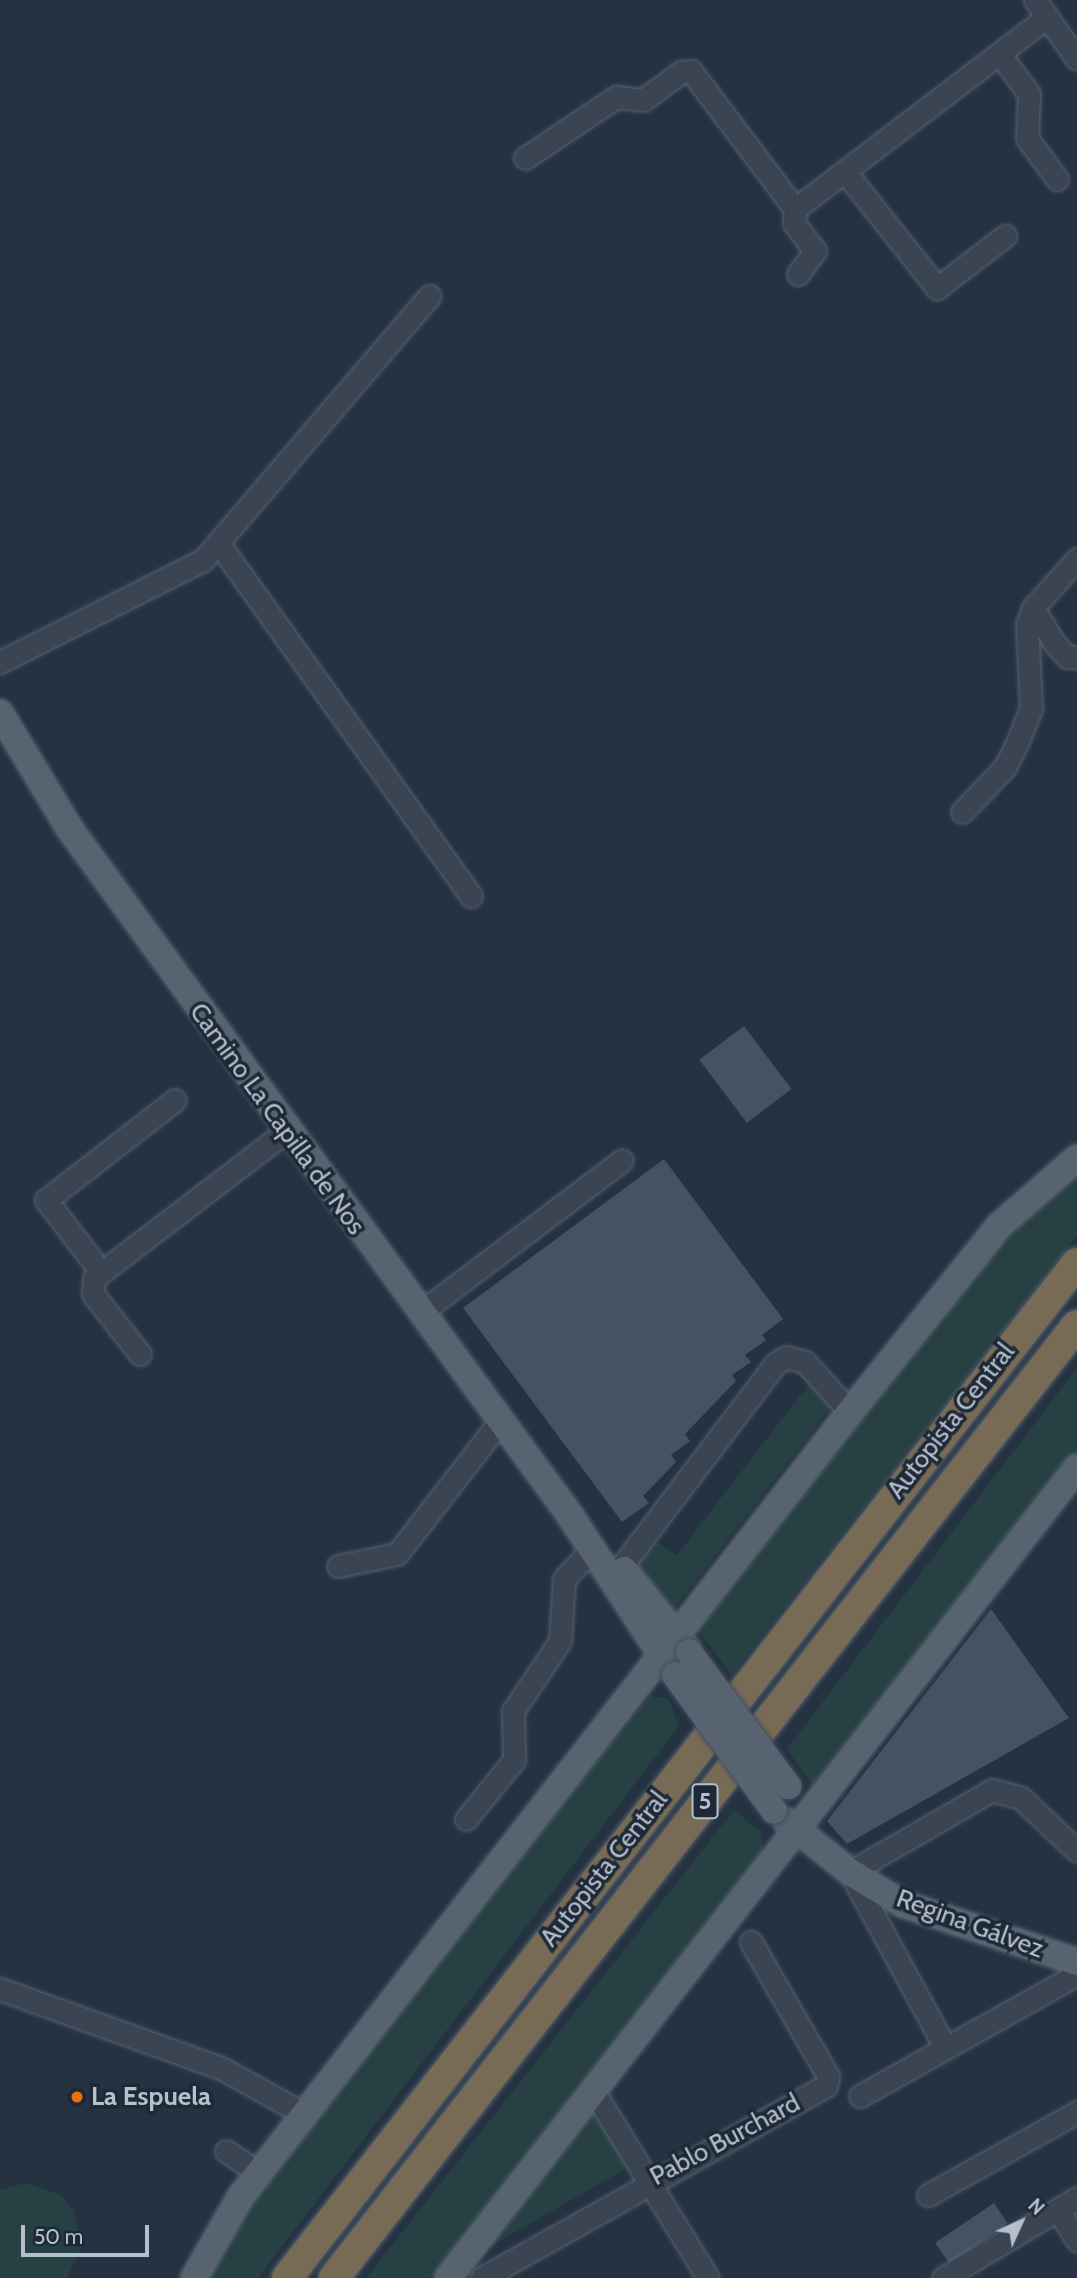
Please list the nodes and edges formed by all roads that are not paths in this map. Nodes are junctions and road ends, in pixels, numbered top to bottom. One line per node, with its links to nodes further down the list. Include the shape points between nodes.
1 (1041, 8): 2 (street); 3 (street)
2 (999, 53): 5 (street); 6 (street, via 1029,94 1027,138)
3 (1077, 60)
4 (525, 158): 7 (street, via 616,97 643,100 681,72 691,71)
5 (846, 173): 7 (street); 8 (street, via 937,288)
6 (1057, 179)
7 (795, 209): 9 (street, via 794,223 815,251)
8 (1005, 236)
9 (798, 274)
10 (429, 296): 11 (street)
11 (219, 544): 15 (street, via 169,582); 18 (street)
12 (1077, 559): 13 (street)
13 (1033, 608): 14 (street, via 1055,644 1067,657); 17 (street, via 1027,625 1031,709 1006,767)
14 (1077, 657)
15 (0, 662)
16 (0, 713): 20 (main road, Camino La Capilla de Nos, via 68,828)
17 (962, 813)
18 (471, 896)
19 (175, 1100): 24 (street, via 46,1200)
20 (285, 1132): 24 (street); 25 (main road, Camino La Capilla de Nos)
21 (1077, 1158): 28 (main road, via 999,1226)
22 (622, 1160): 25 (street)
23 (1077, 1263): 57 (highway, Autopista Central / 5)
24 (101, 1272): 27 (street, via 93,1294)
25 (419, 1313): 29 (main road, Camino La Capilla de Nos)
26 (1077, 1325): 58 (highway, Autopista Central / 5)
27 (140, 1354)
28 (850, 1412): 34 (street, via 805,1362 781,1359); 35 (main road)
29 (500, 1421): 31 (main road, Camino La Capilla de Nos); 33 (street, via 397,1554)
30 (1077, 1468): 37 (main road)
31 (569, 1514): 32 (main road, Camino La Capilla de Nos); 34 (main road, Camino La Capilla de Nos)
32 (591, 1550): 35 (main road, Camino La Capilla de Nos); 36 (street, via 564,1579 560,1641 513,1711 514,1760)
33 (338, 1566)
34 (621, 1567): 35 (main road, Camino La Capilla de Nos)
35 (676, 1654): 37 (main road, Regina Gálvez, bridge, via 774,1811); 37 (main road, bridge, via 788,1786); 48 (main road)
36 (466, 1819)
37 (800, 1829): 39 (main road, Regina Gálvez); 45 (main road)
38 (1077, 1851): 39 (street, via 1021,1798 992,1790)
39 (850, 1872): 41 (main road, Regina Gálvez, via 923,1911); 44 (street)
40 (751, 1942): 51 (street, Pablo Burchard, via 829,2082)
41 (1077, 1962)
42 (1077, 1974): 44 (street)
43 (0, 1989): 48 (street, via 221,2068)
44 (945, 2048): 46 (street)
45 (594, 2092): 51 (street); 59 (main road)
46 (860, 2096)
47 (1077, 2112): 52 (street)
48 (304, 2114): 50 (main road)
49 (226, 2151): 50 (street)
50 (259, 2172): 56 (main road)
51 (652, 2179): 60 (street, Pablo Burchard); 61 (street)
52 (928, 2195)
53 (1077, 2198): 54 (street)
54 (1058, 2210): 55 (street); 62 (street)
55 (1077, 2240)
56 (194, 2278)
57 (287, 2278)
58 (334, 2278)
59 (448, 2278)
60 (481, 2278)
61 (708, 2278)
62 (943, 2278)

